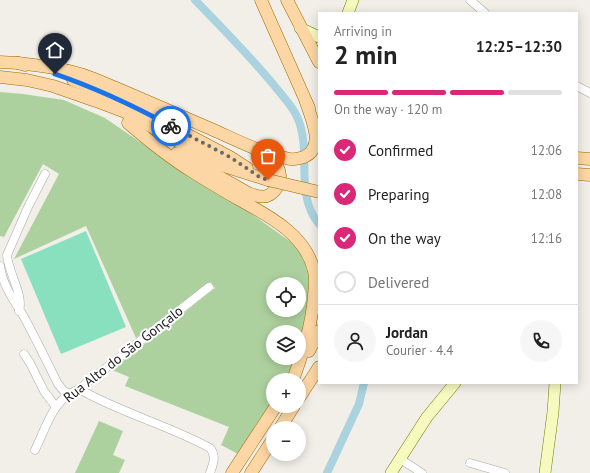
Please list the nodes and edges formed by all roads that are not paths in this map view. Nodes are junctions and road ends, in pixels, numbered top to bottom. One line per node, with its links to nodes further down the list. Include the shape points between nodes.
1 (261, 0): 14 (main road)
2 (287, 0): 8 (main road)
3 (353, 0): 5 (main road); 6 (main road)
4 (470, 0): 7 (street)
5 (348, 12)
6 (352, 12)
7 (484, 12)
8 (300, 28): 9 (main road); 10 (main road)
9 (318, 37)
10 (318, 60)
11 (0, 62): 12 (main road)
12 (18, 63): 21 (main road, via 56,68 91,78); 25 (main road, via 76,81 124,101 230,157)
13 (0, 77): 17 (main road, via 53,86)
14 (297, 82): 18 (main road); 20 (main road)
15 (578, 87): 16 (street)
16 (590, 94)
17 (96, 101): 19 (main road); 25 (main road, via 125,112 221,164)
18 (318, 107)
19 (128, 123): 21 (main road, via 248,194 267,196 276,190 280,173 272,158); 33 (main road, via 159,150 282,225 300,243 310,258 315,288 308,339)
20 (317, 133): 21 (main road, via 312,150 297,159 288,159)
21 (253, 147)
22 (578, 158): 23 (main road)
23 (590, 159)
24 (45, 174): 29 (street, via 7,256 20,302)
25 (264, 178): 26 (main road, bridge)
26 (318, 192)
27 (0, 266): 29 (street, via 10,295)
28 (209, 287): 38 (street, Rua Alto do São Gonçalo)
29 (20, 311): 39 (street, via 58,384)
30 (318, 333): 34 (main road)
31 (24, 354): 40 (street, via 44,391)
32 (318, 370): 37 (main road)
33 (296, 373)
34 (297, 373)
35 (454, 384): 44 (main road, via 427,417)
36 (555, 384): 52 (main road)
37 (306, 388)
38 (80, 390): 39 (street, Rua Alto do São Gonçalo); 46 (street, via 97,400 210,448 214,457)
39 (69, 394): 40 (street, Rua Alto do São Gonçalo)
40 (56, 407): 42 (street, Rua Alto do São Gonçalo)
41 (271, 413): 47 (main road)
42 (35, 450)
43 (266, 450): 48 (main road)
44 (400, 459): 49 (main road); 50 (street)
45 (470, 463): 51 (street)
46 (210, 473)
47 (232, 473)
48 (251, 473)
49 (391, 473)
50 (422, 473)
51 (505, 473)
52 (545, 473)

